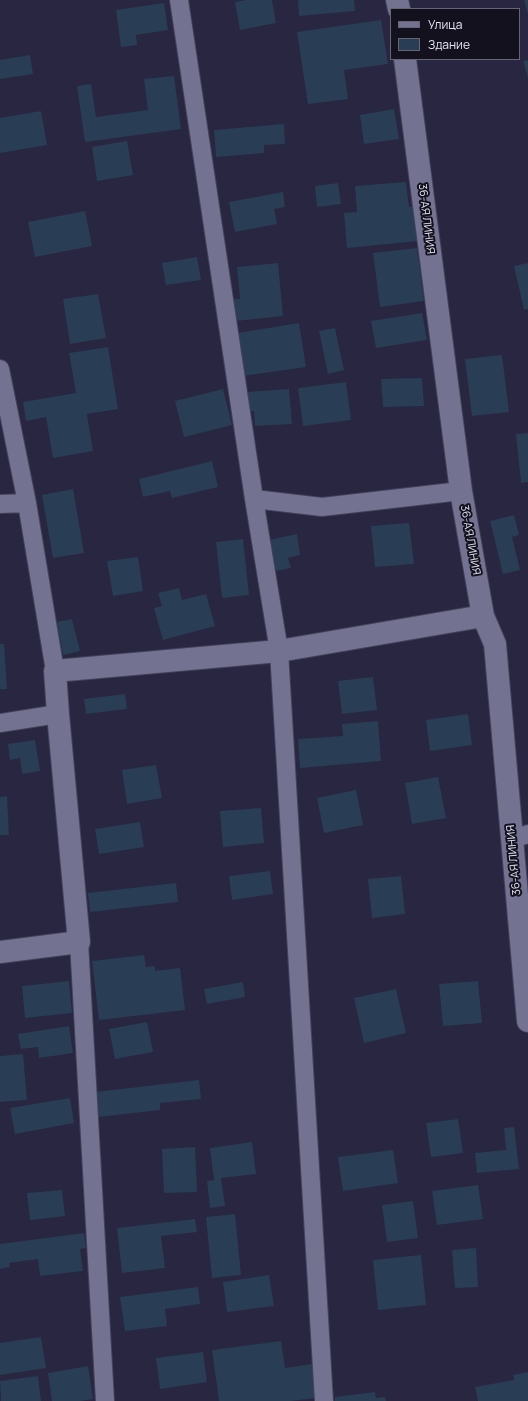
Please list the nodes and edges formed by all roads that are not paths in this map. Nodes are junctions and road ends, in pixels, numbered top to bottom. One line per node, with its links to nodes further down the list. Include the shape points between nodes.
1 (179, 0): 5 (street)
2 (405, 60): 4 (street, 36-АЯ ЛИНИЯ)
3 (0, 369): 6 (street)
4 (461, 490): 5 (street, via 322,506); 8 (street, 36-АЯ ЛИНИЯ)
5 (254, 500): 9 (street)
6 (27, 503): 7 (street); 10 (street)
7 (0, 504)
8 (484, 616): 9 (street); 13 (street, 36-АЯ ЛИНИЯ, via 495,644)
9 (279, 651): 10 (street); 18 (street)
10 (55, 670): 11 (street)
11 (58, 714): 12 (street); 14 (street)
12 (0, 722)
13 (520, 836): 16 (street, 36-АЯ ЛИНИЯ)
14 (79, 942): 15 (street); 17 (street)
15 (0, 952)
16 (528, 1021)
17 (105, 1401)
18 (324, 1401)

